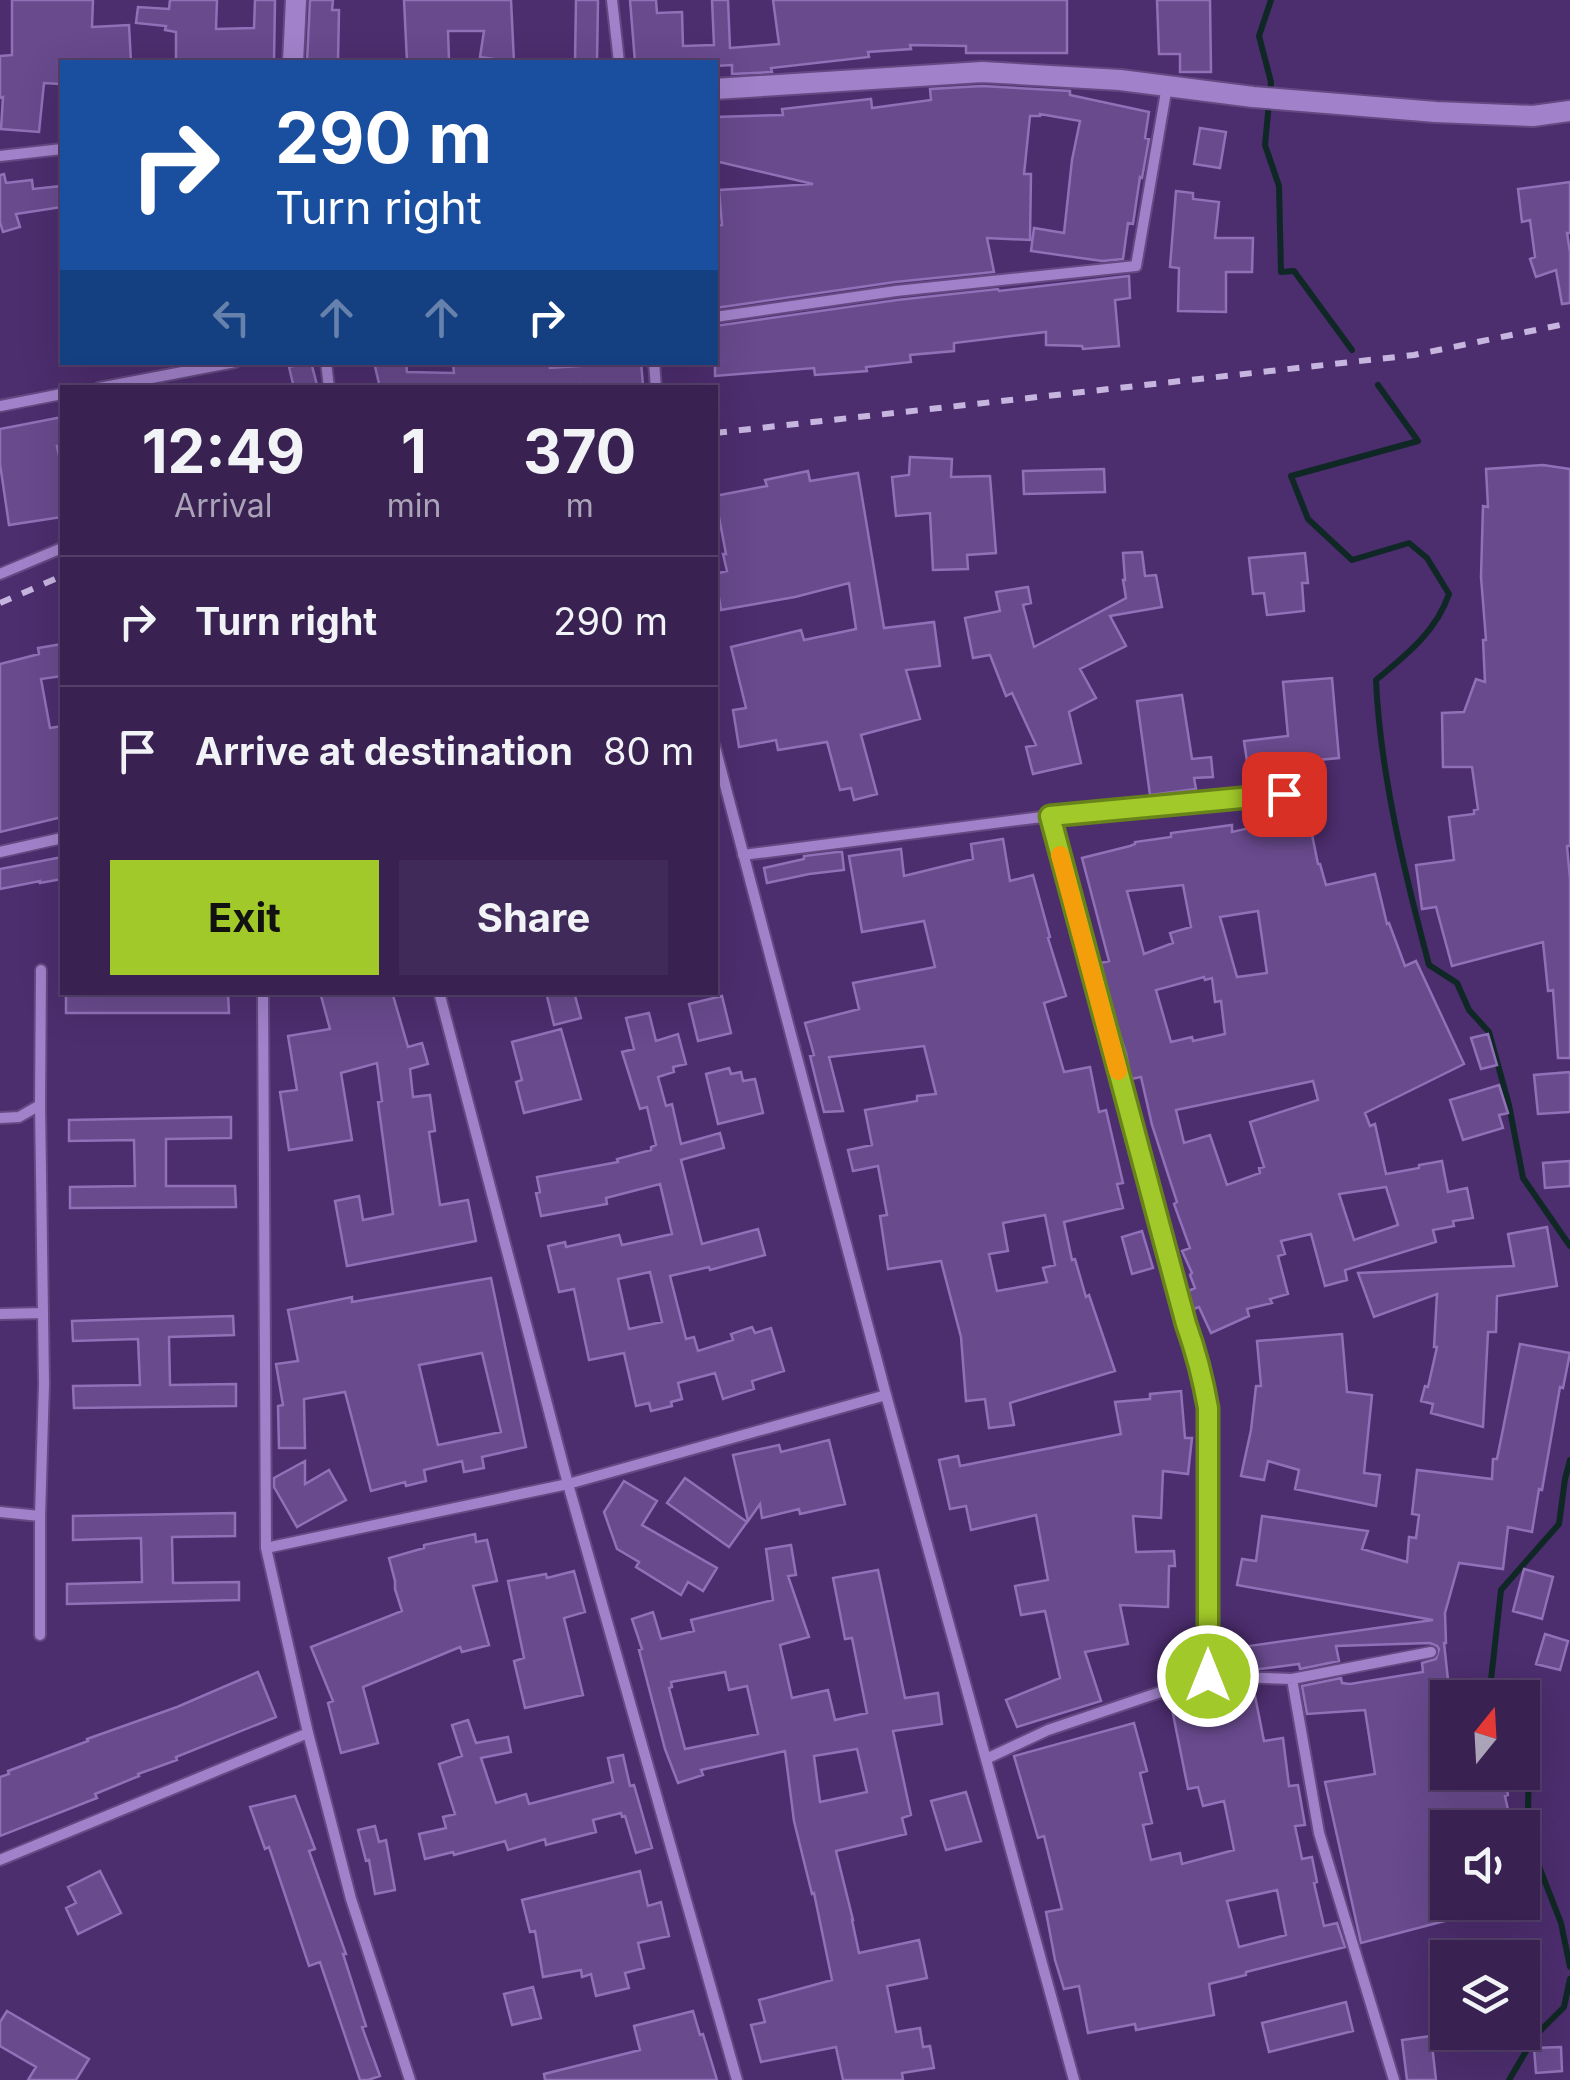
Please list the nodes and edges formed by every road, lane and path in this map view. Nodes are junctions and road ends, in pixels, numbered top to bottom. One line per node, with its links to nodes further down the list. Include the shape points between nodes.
1 (296, 0): 3 (street)
2 (612, 0): 4 (street)
3 (293, 60)
4 (618, 60)
5 (1167, 86): 6 (street, via 982,72); 7 (street, via 1436,112); 10 (street, via 1136,266)
6 (718, 89)
7 (1570, 112)
8 (60, 149): 9 (street)
9 (0, 156)
10 (718, 317)
11 (220, 365): 12 (street)
12 (114, 385)
13 (60, 394): 14 (street)
14 (0, 406)
15 (60, 549): 16 (street)
16 (0, 574)
17 (718, 759): 22 (street)
18 (1284, 794): 19 (street)
19 (1050, 816): 22 (street); 37 (street, via 1200,1362 1208,1408)
20 (60, 838): 21 (street)
21 (0, 852)
22 (743, 855): 30 (street)
23 (42, 970): 26 (street)
24 (263, 995): 34 (street)
25 (440, 995): 31 (street)
26 (40, 1105): 27 (street); 28 (street)
27 (0, 1118)
28 (43, 1313): 29 (street); 33 (street)
29 (0, 1314)
30 (886, 1394): 31 (street); 40 (street)
31 (568, 1484): 34 (street); 43 (street)
32 (0, 1512): 33 (street)
33 (40, 1516): 35 (street)
34 (266, 1548): 39 (street)
35 (40, 1635)
36 (1432, 1652): 38 (street)
37 (1208, 1676): 38 (street); 40 (street)
38 (1292, 1679): 45 (street, via 1319,1833)
39 (308, 1733): 41 (street); 42 (street, via 351,1899)
40 (986, 1758): 44 (street)
41 (0, 1860)
42 (410, 2080)
43 (737, 2080)
44 (1074, 2080)
45 (1394, 2080)

